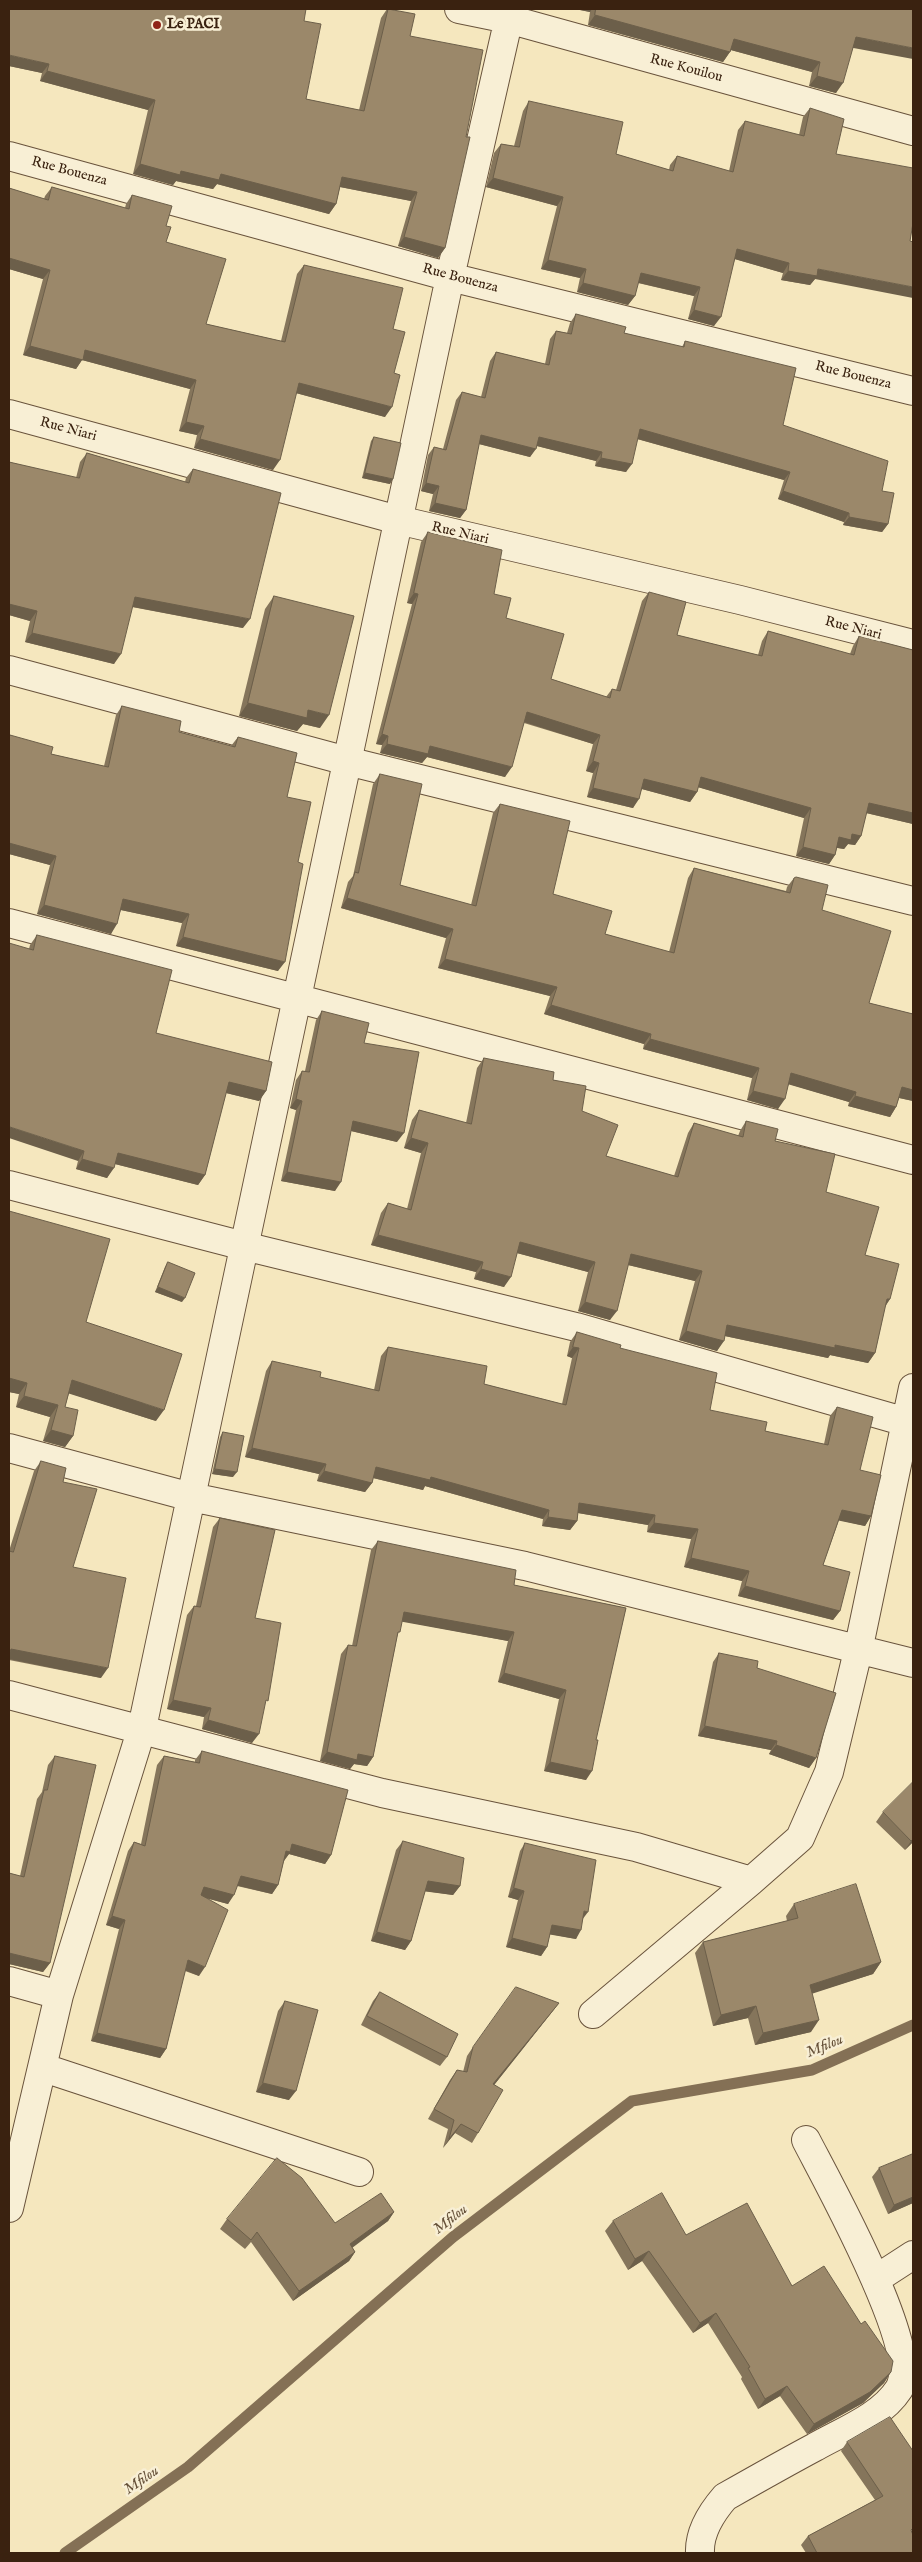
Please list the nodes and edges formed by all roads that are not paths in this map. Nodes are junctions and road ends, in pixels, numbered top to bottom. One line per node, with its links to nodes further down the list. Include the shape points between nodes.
1 (459, 9): 2 (street, Rue Kouilou)
2 (510, 14): 3 (street, Rue Kouilou); 5 (street)
3 (913, 131)
4 (9, 156): 5 (street, Rue Bouenza)
5 (450, 277): 6 (street, Rue Bouenza); 8 (street)
6 (913, 391)
7 (9, 414): 8 (street, Rue Niari)
8 (398, 520): 9 (street, Rue Niari); 11 (street)
9 (913, 644)
10 (9, 670): 11 (street)
11 (347, 761): 12 (street); 14 (street)
12 (913, 901)
13 (9, 923): 14 (street)
14 (297, 999): 15 (street); 17 (street)
15 (913, 1160)
16 (9, 1185): 17 (street)
17 (244, 1246): 19 (street, via 576,1326); 21 (street)
18 (913, 1388): 19 (street)
19 (910, 1423): 22 (street)
20 (9, 1448): 21 (street)
21 (191, 1497): 22 (street, via 525,1566); 25 (street)
22 (858, 1651): 23 (street); 26 (street, via 829,1772 800,1838)
23 (913, 1663)
24 (9, 1695): 25 (street)
25 (142, 1728): 26 (street, via 382,1793 636,1847); 28 (street)
26 (751, 1881): 29 (street)
27 (9, 1981): 28 (street)
28 (59, 1995): 30 (street)
29 (593, 2014)
30 (44, 2068): 32 (street); 33 (street)
31 (806, 2140): 35 (street)
32 (359, 2172)
33 (9, 2208)
34 (913, 2255): 35 (street)
35 (876, 2279): 36 (street, via 900,2346 903,2369 900,2388 871,2416 725,2497 710,2515 699,2546)
36 (700, 2553)

